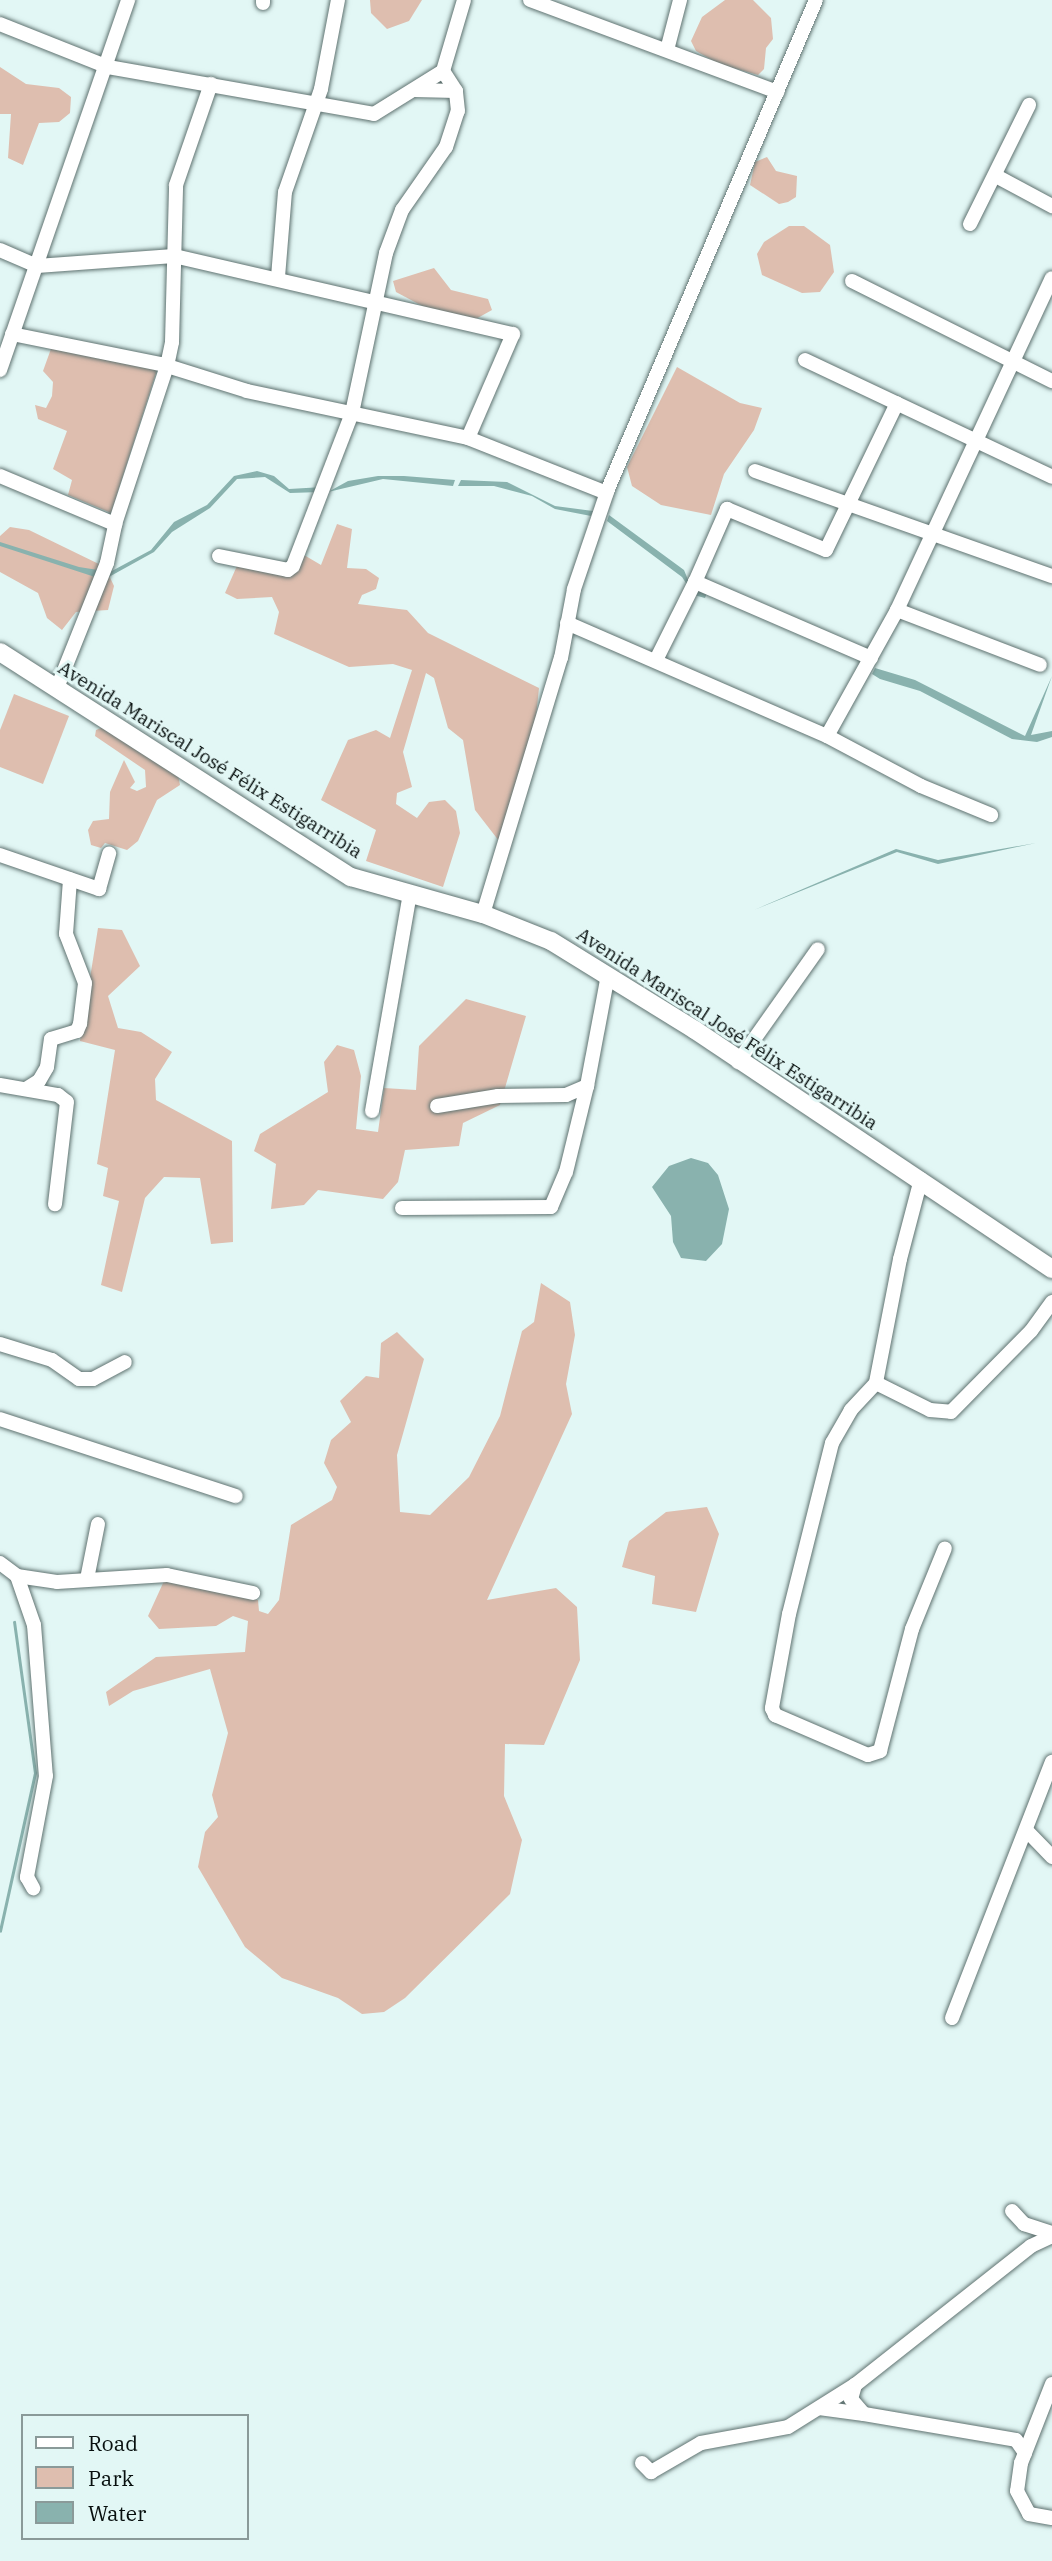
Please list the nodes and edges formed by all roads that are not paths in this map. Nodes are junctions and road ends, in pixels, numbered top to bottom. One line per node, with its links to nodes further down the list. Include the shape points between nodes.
1 (128, 0): 9 (street)
2 (338, 0): 15 (street)
3 (464, 0): 10 (street)
4 (530, 0): 8 (street)
5 (680, 0): 8 (street)
6 (816, 0): 14 (street)
7 (0, 24): 9 (street)
8 (667, 50): 14 (street)
9 (108, 67): 11 (street); 22 (street)
10 (443, 71): 12 (street); 13 (street)
11 (211, 84): 15 (street); 21 (street, via 176,185)
12 (414, 90): 13 (street); 15 (street, via 374,114)
13 (456, 91): 27 (street, via 458,111 446,147 402,210 386,253)
14 (777, 92): 41 (street)
15 (314, 104): 23 (street, via 285,192)
16 (1029, 105): 17 (street)
17 (996, 176): 18 (street); 19 (street)
18 (1052, 205)
19 (970, 224)
20 (0, 250): 22 (street)
21 (174, 256): 22 (street); 23 (street); 31 (street)
22 (37, 266): 28 (street)
23 (278, 277): 27 (street)
24 (1052, 278): 26 (street)
25 (852, 281): 30 (street)
26 (1048, 297): 30 (street)
27 (378, 302): 35 (street); 36 (street, via 513,334)
28 (12, 334): 31 (street); 32 (street)
29 (804, 360): 34 (street)
30 (1016, 363): 33 (street); 37 (street)
31 (167, 366): 35 (street, via 247,391); 43 (street)
32 (0, 370)
33 (1052, 381)
34 (897, 404): 37 (street); 42 (street)
35 (352, 413): 36 (street); 45 (street, via 291,569)
36 (468, 438): 41 (street)
37 (976, 441): 40 (street); 44 (street)
38 (755, 471): 42 (street)
39 (0, 476): 43 (street)
40 (1052, 477)
41 (607, 493): 49 (street)
42 (849, 505): 44 (street); 47 (street, via 829,546 821,551 727,509)
43 (116, 524): 54 (street, via 107,563)
44 (933, 536): 46 (street); 48 (street)
45 (219, 556)
46 (1052, 576)
47 (692, 588): 51 (street); 52 (street)
48 (897, 610): 52 (street); 53 (street)
49 (567, 623): 51 (street); 61 (street, via 561,658)
50 (0, 652): 54 (main road, Avenida Mariscal José Félix Estigarribia)
51 (656, 660): 55 (street)
52 (869, 665): 55 (street)
53 (1040, 665)
54 (57, 688): 60 (main road, Avenida Mariscal José Félix Estigarribia, via 332,866 351,877)
55 (827, 736): 56 (street, via 921,786)
56 (991, 815)
57 (109, 853): 59 (street, via 99,889)
58 (0, 855): 59 (street)
59 (70, 879): 67 (street, via 66,934 85,983 80,1024 77,1031 51,1040 47,1067 39,1081)
60 (410, 894): 61 (main road, Avenida Mariscal José Félix Estigarribia); 69 (street)
61 (483, 914): 63 (main road, Avenida Mariscal José Félix Estigarribia, via 551,942)
62 (818, 949): 64 (street)
63 (608, 975): 64 (main road, Avenida Mariscal José Félix Estigarribia); 66 (street)
64 (738, 1062): 70 (main road, Avenida Mariscal José Félix Estigarribia)
65 (0, 1085): 67 (street)
66 (587, 1086): 68 (street, via 566,1095 498,1096); 72 (street, via 566,1172 551,1207)
67 (26, 1089): 71 (street, via 58,1095 67,1102)
68 (437, 1106)
69 (372, 1111)
70 (921, 1180): 73 (main road, Avenida Mariscal José Félix Estigarribia); 77 (street)
71 (55, 1205)
72 (402, 1208)
73 (1052, 1269)
74 (1052, 1302): 77 (street, via 1031,1331 951,1412 930,1410)
75 (0, 1344): 76 (street, via 52,1360 79,1379 93,1379)
76 (125, 1362)
77 (876, 1382): 81 (street, via 850,1409 832,1443 789,1614 772,1708 775,1715 868,1755 880,1751 915,1620)
78 (0, 1419): 79 (street)
79 (236, 1496)
80 (98, 1524): 84 (street)
81 (945, 1548)
82 (0, 1563): 83 (street)
83 (16, 1576): 84 (street, via 57,1582); 89 (street, via 34,1625 46,1760 27,1877)
84 (87, 1579): 85 (street, via 167,1575)
85 (253, 1593)
86 (1052, 1762): 87 (street)
87 (1028, 1832): 88 (street); 90 (street)
88 (1052, 1857)
89 (33, 1888)
90 (952, 2018)
91 (1012, 2211): 92 (street, via 1024,2224)
92 (1052, 2235): 94 (street, via 1031,2246)
93 (1052, 2384): 97 (street)
94 (855, 2385): 95 (street); 96 (street, via 851,2399)
95 (819, 2409): 96 (street); 98 (street, via 766,2434 701,2443 651,2472)
96 (864, 2414): 97 (street, via 1016,2440)
97 (1025, 2453): 99 (street, via 1017,2482 1018,2499 1029,2514)
98 (642, 2463)
99 (1052, 2518)

